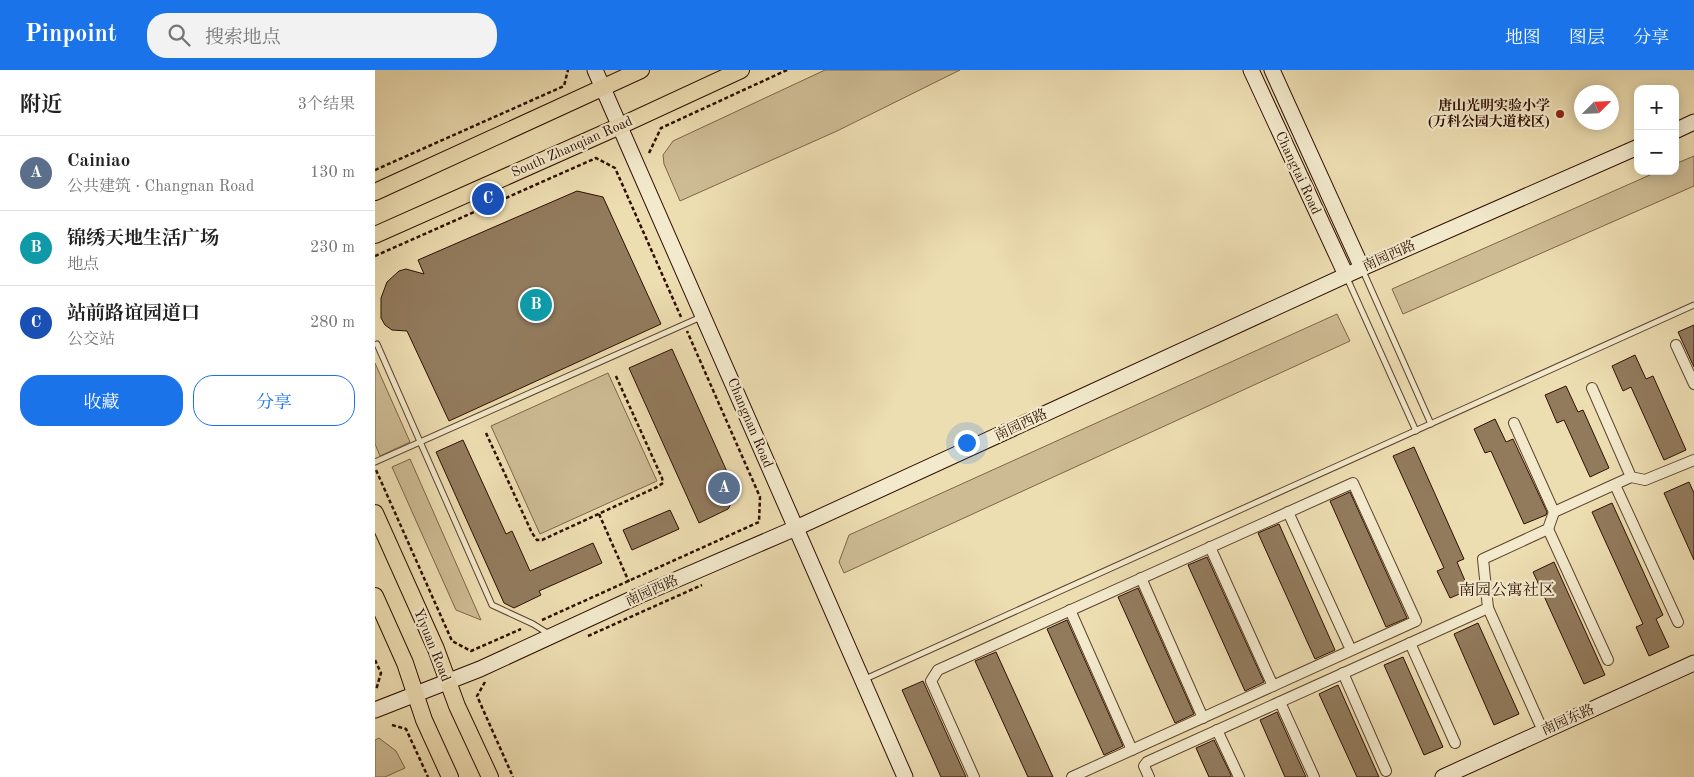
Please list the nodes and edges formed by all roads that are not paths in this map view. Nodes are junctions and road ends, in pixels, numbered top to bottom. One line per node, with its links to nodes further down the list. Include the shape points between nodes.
1 (595, 70): 6 (street, Changnan Road)
2 (641, 70): 6 (main road)
3 (741, 70): 8 (main road, South Zhanqian Road)
4 (1251, 70): 15 (street, Changtai Road)
5 (1272, 70): 14 (street, Changtai Road)
6 (603, 87): 8 (street, Changnan Road); 11 (main road)
7 (1694, 122): 9 (street)
8 (619, 126): 12 (main road, South Zhanqian Road); 17 (street, Changnan Road)
9 (1677, 130)
10 (1634, 149): 14 (street, 南园西路)
11 (375, 192)
12 (382, 232): 13 (main road, South Zhanqian Road)
13 (375, 242)
14 (1362, 268): 15 (street, 南园西路); 23 (lane)
15 (1345, 275): 24 (lane); 33 (street, 南园西路)
16 (1694, 305): 23 (lane)
17 (704, 316): 25 (lane); 33 (street, Changnan Road)
18 (377, 344): 25 (lane)
19 (1676, 345): 20 (street)
20 (1694, 384)
21 (1592, 388): 28 (street)
22 (1514, 423): 31 (street)
23 (1431, 424): 24 (lane)
24 (1416, 431): 47 (lane)
25 (421, 442): 26 (lane); 41 (lane, via 492,605)
26 (375, 462)
27 (1693, 462): 28 (street, via 1645,480)
28 (1631, 477): 29 (street)
29 (1615, 485): 31 (street); 40 (street)
30 (1288, 512): 35 (street); 43 (street); 43 (street, via 1353,482 1416,621)
31 (1554, 512): 34 (street)
32 (375, 514): 48 (main road, Yiyuan Road, via 436,649)
33 (796, 528): 41 (street, 南园西路); 47 (street, Changnan Road)
34 (1548, 529): 38 (street, via 1483,559); 44 (street)
35 (1210, 547): 36 (street); 49 (street)
36 (1141, 578): 39 (street); 53 (street)
37 (375, 596): 50 (main road, via 405,663)
38 (1489, 608): 42 (street); 55 (street)
39 (1070, 610): 57 (street); 63 (street, via 938,670 931,681)
40 (1678, 622)
41 (552, 636): 48 (street, 南园西路)
42 (1410, 643): 46 (street); 56 (street)
43 (1351, 650): 49 (street)
44 (1608, 660)
45 (1694, 663): 55 (street, 南园东路)
46 (1343, 673): 51 (street); 58 (street)
47 (863, 680): 62 (street, Changnan Road)
48 (447, 682): 50 (street, 南园西路); 61 (main road, Yiyuan Road)
49 (1273, 686): 53 (street)
50 (415, 695): 52 (street, 南园西路); 60 (main road)
51 (1280, 702): 54 (street); 66 (street)
52 (375, 710)
53 (1203, 718): 57 (street)
54 (1217, 730): 64 (street, via 1147,762 1144,766); 65 (street)
55 (1543, 731): 67 (street, 南园东路)
56 (1455, 742)
57 (1132, 750): 59 (street)
58 (1386, 770)
59 (1078, 776)
60 (450, 777)
61 (490, 777)
62 (905, 777)
63 (974, 777)
64 (1149, 777)
65 (1239, 777)
66 (1314, 777)
67 (1443, 777)

